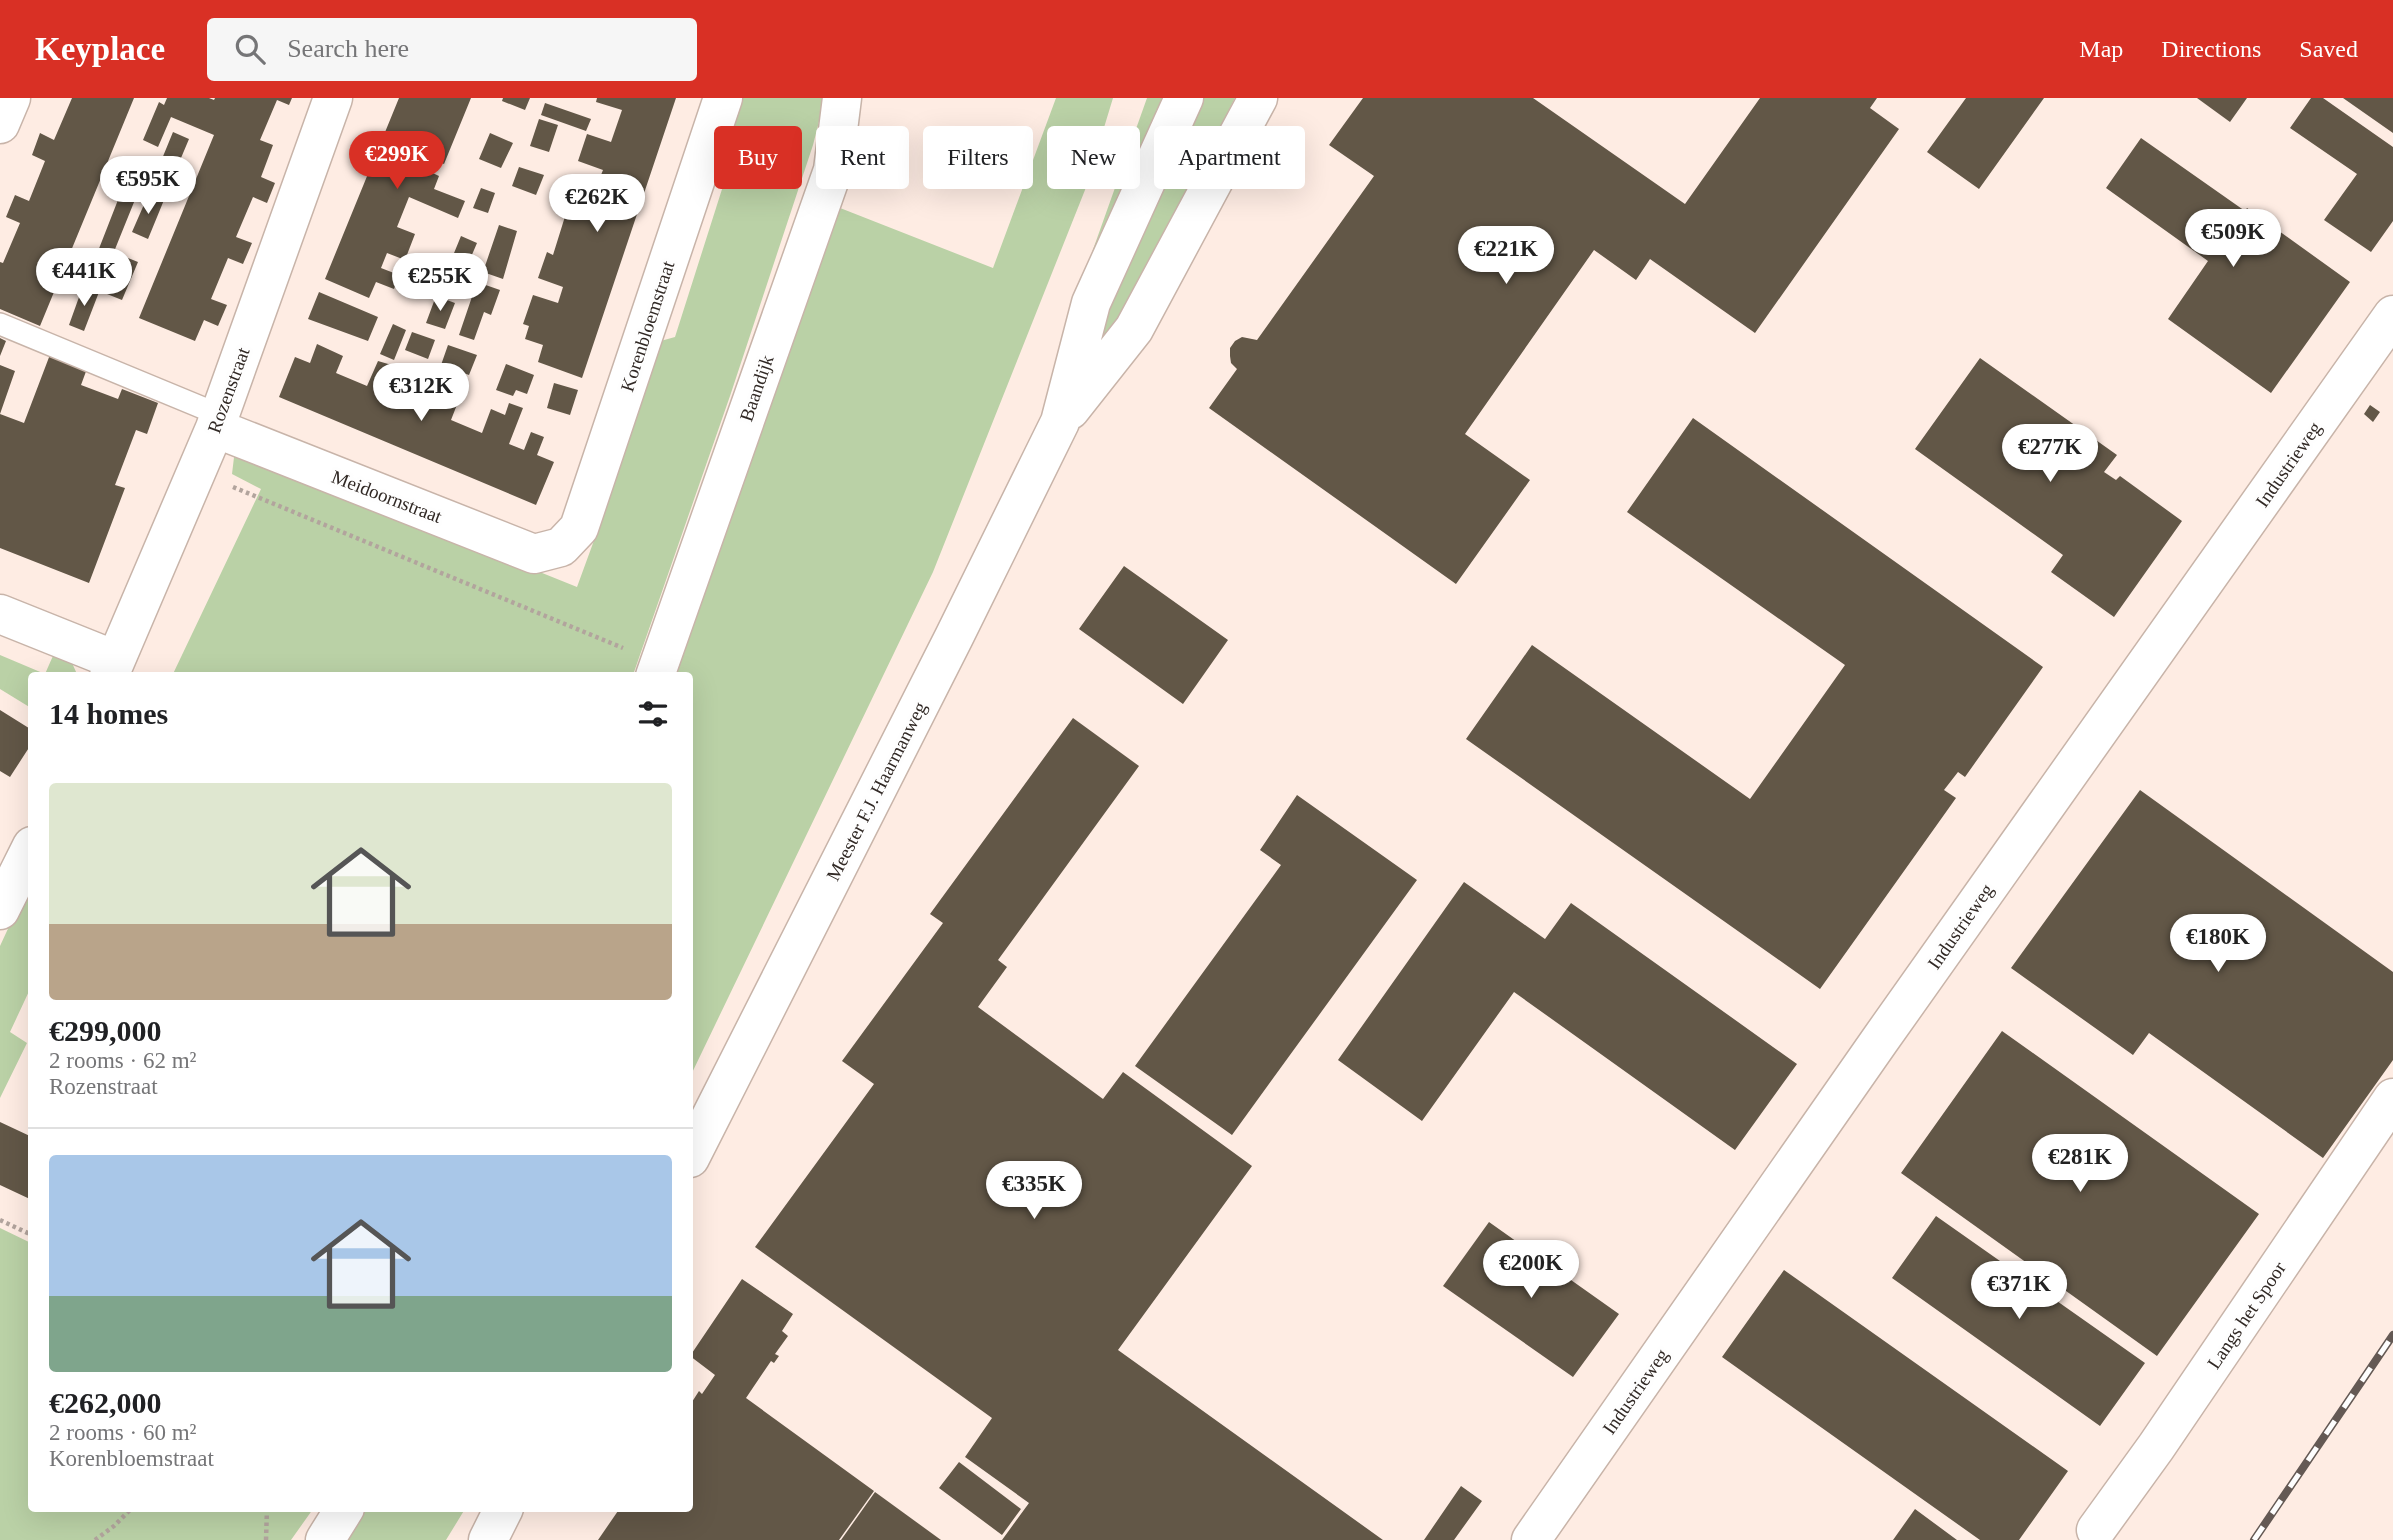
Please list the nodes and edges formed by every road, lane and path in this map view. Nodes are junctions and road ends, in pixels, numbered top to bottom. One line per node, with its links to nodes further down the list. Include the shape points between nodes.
1 (11, 98): 7 (street)
2 (333, 98): 10 (street, Rozenstraat)
3 (723, 98): 13 (street, Korenbloemstraat, via 579,528)
4 (842, 98): 17 (street, Baandijk, via 833,170)
5 (1184, 98): 11 (street, Meester F.J. Haarmanweg, via 1091,303)
6 (1258, 98): 11 (street, Meester F.J. Haarmanweg, via 1134,329)
7 (0, 124)
8 (2393, 315): 33 (street, Industrieweg)
9 (0, 324): 10 (lane)
10 (217, 422): 12 (street, Rozenstraat); 13 (street, Meidoornstraat, via 534,554)
11 (1060, 422): 21 (street, Meester F.J. Haarmanweg)
12 (197, 472): 15 (path); 16 (street, Rozenstraat)
13 (561, 547)
14 (0, 614): 16 (street)
15 (614, 644)
16 (112, 668)
17 (656, 672)
18 (28, 854): 19 (street)
19 (0, 911)
20 (2393, 1098): 28 (street, Langs het Spoor)
21 (693, 1152)
22 (0, 1220): 23 (path)
23 (28, 1233)
24 (128, 1512): 29 (path)
25 (267, 1512): 30 (path)
26 (342, 1512): 31 (street)
27 (501, 1512): 32 (street)
28 (2096, 1530)
29 (95, 1540)
30 (266, 1540)
31 (325, 1540)
32 (488, 1540)
33 (1531, 1540)

